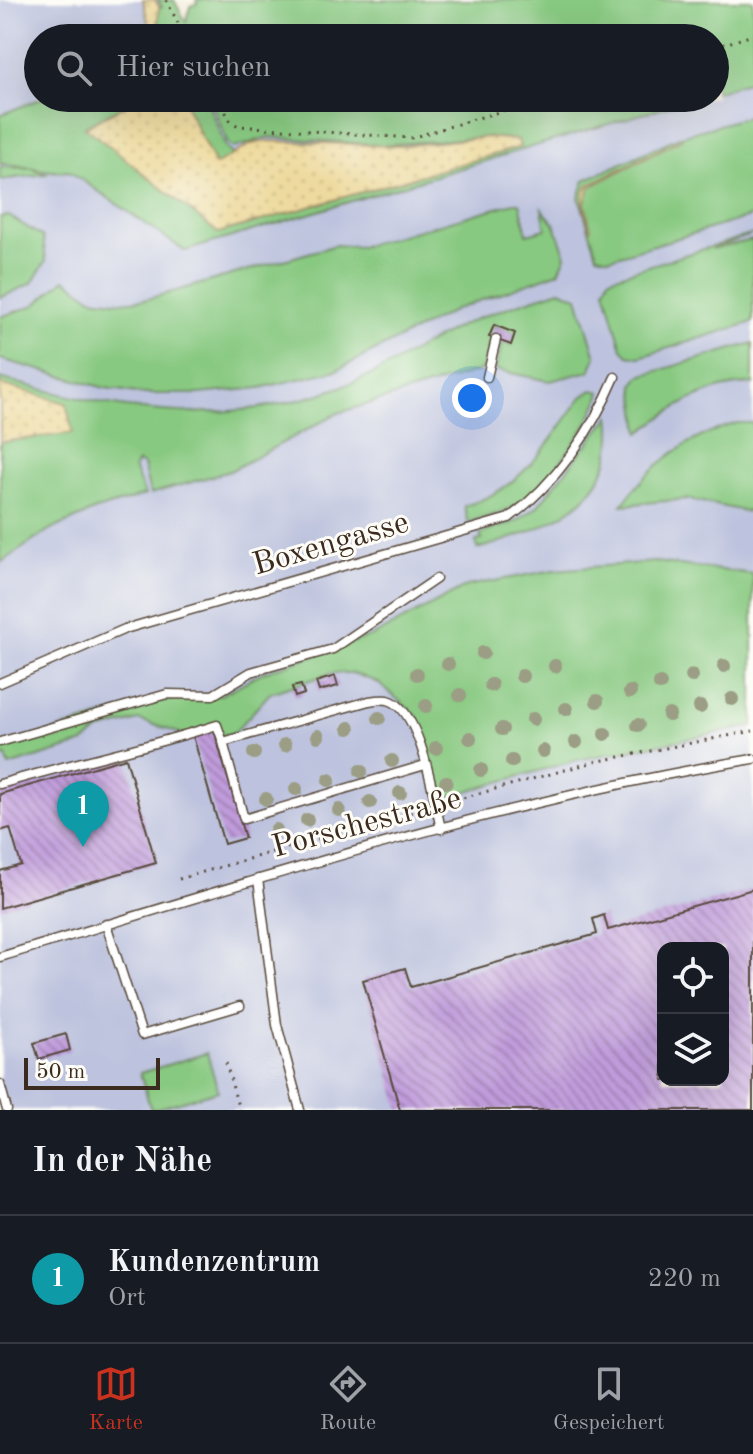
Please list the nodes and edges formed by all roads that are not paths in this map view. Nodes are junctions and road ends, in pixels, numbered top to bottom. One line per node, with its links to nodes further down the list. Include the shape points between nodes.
1 (496, 339): 2 (lane)
2 (487, 377)
3 (615, 377): 5 (lane, Boxengasse, via 599,415 538,497 509,518 125,629)
4 (436, 579): 6 (lane, via 333,649 251,672 213,695 167,694)
5 (0, 683)
6 (0, 742)
7 (223, 742): 9 (lane, via 389,700 415,727); 9 (lane, via 244,819); 10 (lane, via 217,725)
8 (753, 759): 11 (lane, Porschestraße, via 573,794)
9 (425, 765): 11 (lane)
10 (0, 784)
11 (441, 829): 12 (lane, Porschestraße)
12 (258, 879): 13 (lane, Porschestraße); 18 (lane, via 277,1025)
13 (106, 924): 14 (lane, Porschestraße); 15 (lane, via 142,1035)
14 (0, 957)
15 (240, 1006)
16 (0, 1084): 17 (lane)
17 (7, 1110)
18 (300, 1110)

